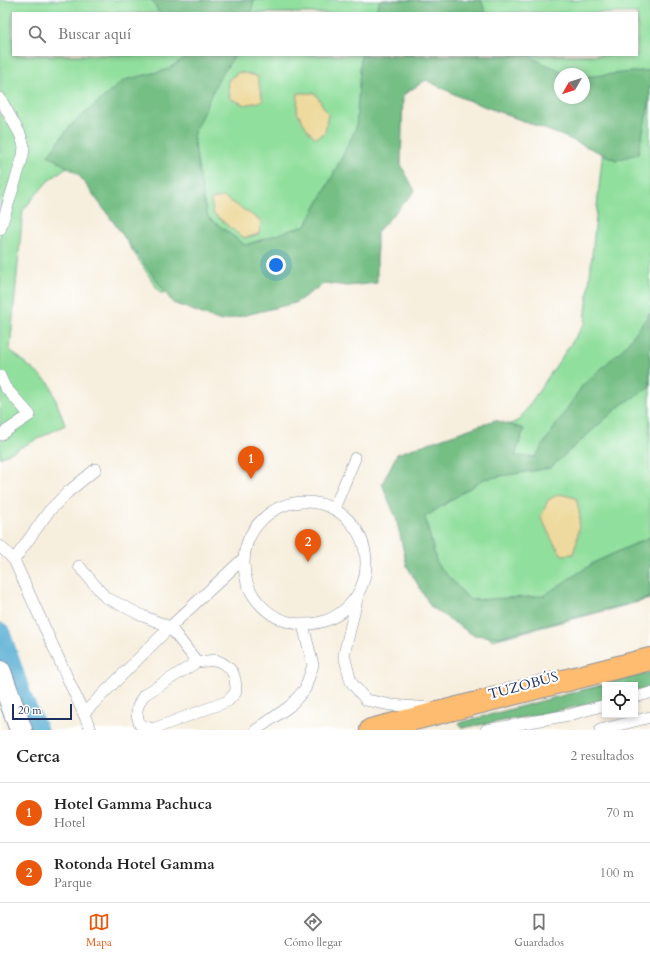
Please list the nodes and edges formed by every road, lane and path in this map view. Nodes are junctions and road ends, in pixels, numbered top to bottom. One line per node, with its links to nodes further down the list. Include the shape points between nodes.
1 (0, 98): 2 (lane, via 24,146)
2 (0, 230)
3 (0, 376): 4 (lane, via 5,387 30,415)
4 (0, 435)
5 (355, 458): 7 (lane)
6 (96, 469): 10 (lane, via 49,511)
7 (334, 510): 9 (lane, via 315,503 294,503 275,510 260,522 249,539); 12 (lane, via 350,522 362,540 366,560 364,580)
8 (0, 546): 10 (lane)
9 (244, 558): 13 (lane, via 246,578 253,596 266,611 283,621); 14 (lane)
10 (14, 560): 23 (lane)
11 (79, 566): 14 (lane, via 105,597)
12 (359, 593): 13 (lane, via 341,614 323,622); 22 (lane, via 344,655 351,682 366,700)
13 (303, 625): 27 (lane, via 313,665 305,689 290,706)
14 (170, 627): 16 (lane); 23 (lane)
15 (650, 659): 22 (highway)
16 (197, 662): 16 (lane, via 144,696 138,704 136,715 140,725 153,729 228,701 236,692 236,678 227,664 216,660)
17 (650, 667): 29 (lane, TUZOBÚS, via 490,710)
18 (0, 672): 25 (street)
19 (650, 693): 20 (lane)
20 (638, 696)
21 (602, 707): 30 (lane)
22 (450, 710): 28 (highway)
23 (84, 712): 26 (lane)
24 (650, 717): 31 (lane)
25 (21, 730)
26 (91, 730)
27 (256, 730)
28 (371, 730)
29 (403, 730)
30 (486, 730)
31 (600, 730)

